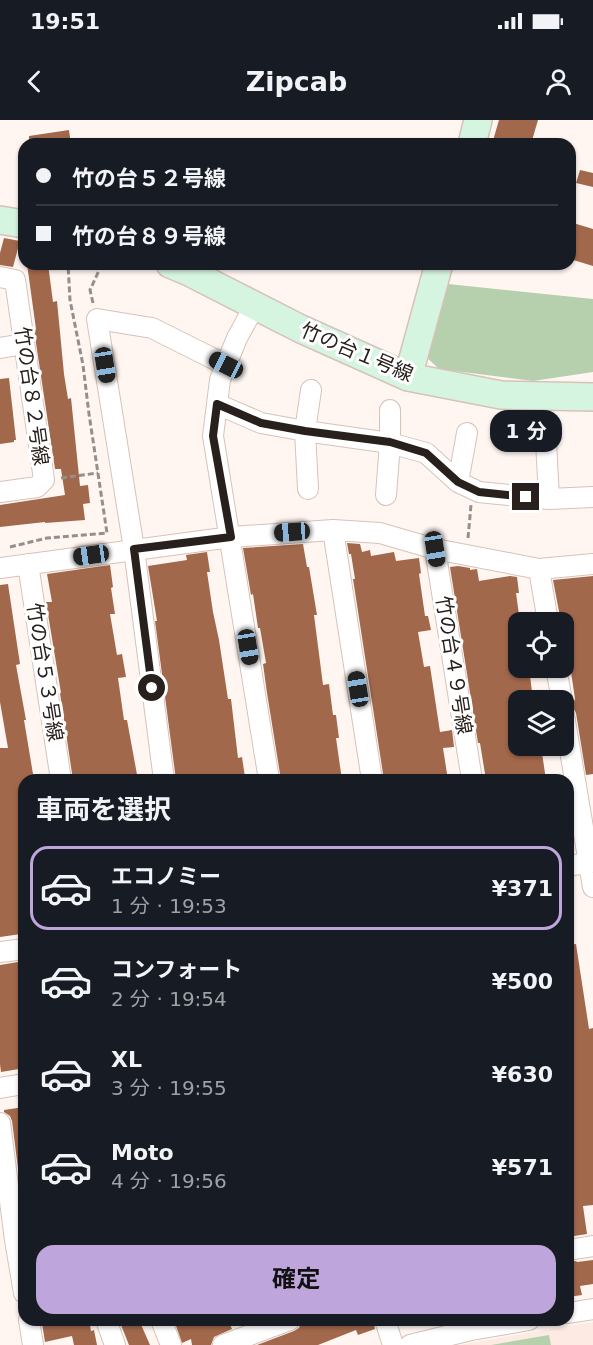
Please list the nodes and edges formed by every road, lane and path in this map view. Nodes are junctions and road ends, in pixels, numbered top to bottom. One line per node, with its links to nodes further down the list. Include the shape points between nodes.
1 (478, 120): 2 (street)
2 (474, 138)
3 (0, 220): 4 (street)
4 (18, 223)
5 (68, 270): 24 (path)
6 (99, 270): 11 (path, via 90,290)
7 (184, 270): 10 (street, 竹の台１号線)
8 (437, 270): 15 (street)
9 (0, 277): 12 (street, 竹の台８２号線, via 15,280)
10 (255, 305): 14 (street); 15 (street, 竹の台１号線)
11 (97, 319): 14 (street, via 152,328); 34 (street)
12 (24, 344): 13 (street); 25 (street, 竹の台８２号線)
13 (0, 348)
14 (226, 365): 18 (street)
15 (408, 377): 17 (street, 竹の台１号線, via 501,394)
16 (311, 390): 20 (street)
17 (593, 397)
18 (217, 404): 20 (street, via 261,423); 33 (street, via 213,436)
19 (390, 410): 23 (street)
20 (305, 431): 23 (street); 27 (street)
21 (467, 433): 26 (street)
22 (546, 441): 31 (street)
23 (390, 442): 26 (street, via 426,453); 29 (street)
24 (98, 473): 25 (path); 37 (path, via 107,533 47,538)
25 (44, 480): 28 (street, 竹の台８２号線, via 37,487)
26 (465, 486): 31 (street, via 479,492); 36 (path)
27 (308, 489)
28 (0, 492)
29 (386, 495)
30 (593, 497): 31 (street)
31 (549, 499)
32 (333, 530): 33 (street); 35 (street, via 380,533); 46 (street)
33 (231, 537): 34 (street); 45 (street)
34 (134, 549): 38 (street); 44 (street)
35 (435, 549): 36 (street); 47 (street, 竹の台４９号線)
36 (467, 555): 40 (street)
37 (1, 559): 38 (street)
38 (28, 564): 43 (street, 竹の台５３号線)
39 (593, 564): 40 (street)
40 (539, 569): 41 (street)
41 (546, 612)
42 (572, 756): 48 (street)
43 (60, 774)
44 (163, 774)
45 (268, 774)
46 (371, 774)
47 (471, 774)
48 (591, 862): 49 (street); 50 (street)
49 (574, 865)
50 (593, 887)
51 (18, 950): 52 (street)
52 (0, 952)
53 (18, 1085): 54 (street)
54 (0, 1088)
55 (0, 1123): 58 (street)
56 (593, 1246): 57 (street)
57 (574, 1249)
58 (18, 1258)
59 (593, 1309): 60 (street)
60 (574, 1312)
61 (30, 1326): 67 (street)
62 (108, 1326): 68 (street)
63 (163, 1326): 69 (street)
64 (274, 1326): 70 (street)
65 (387, 1326): 71 (street)
66 (494, 1326): 72 (street)
67 (33, 1345)
68 (115, 1345)
69 (171, 1345)
70 (223, 1345)
71 (393, 1345)
72 (410, 1345)

